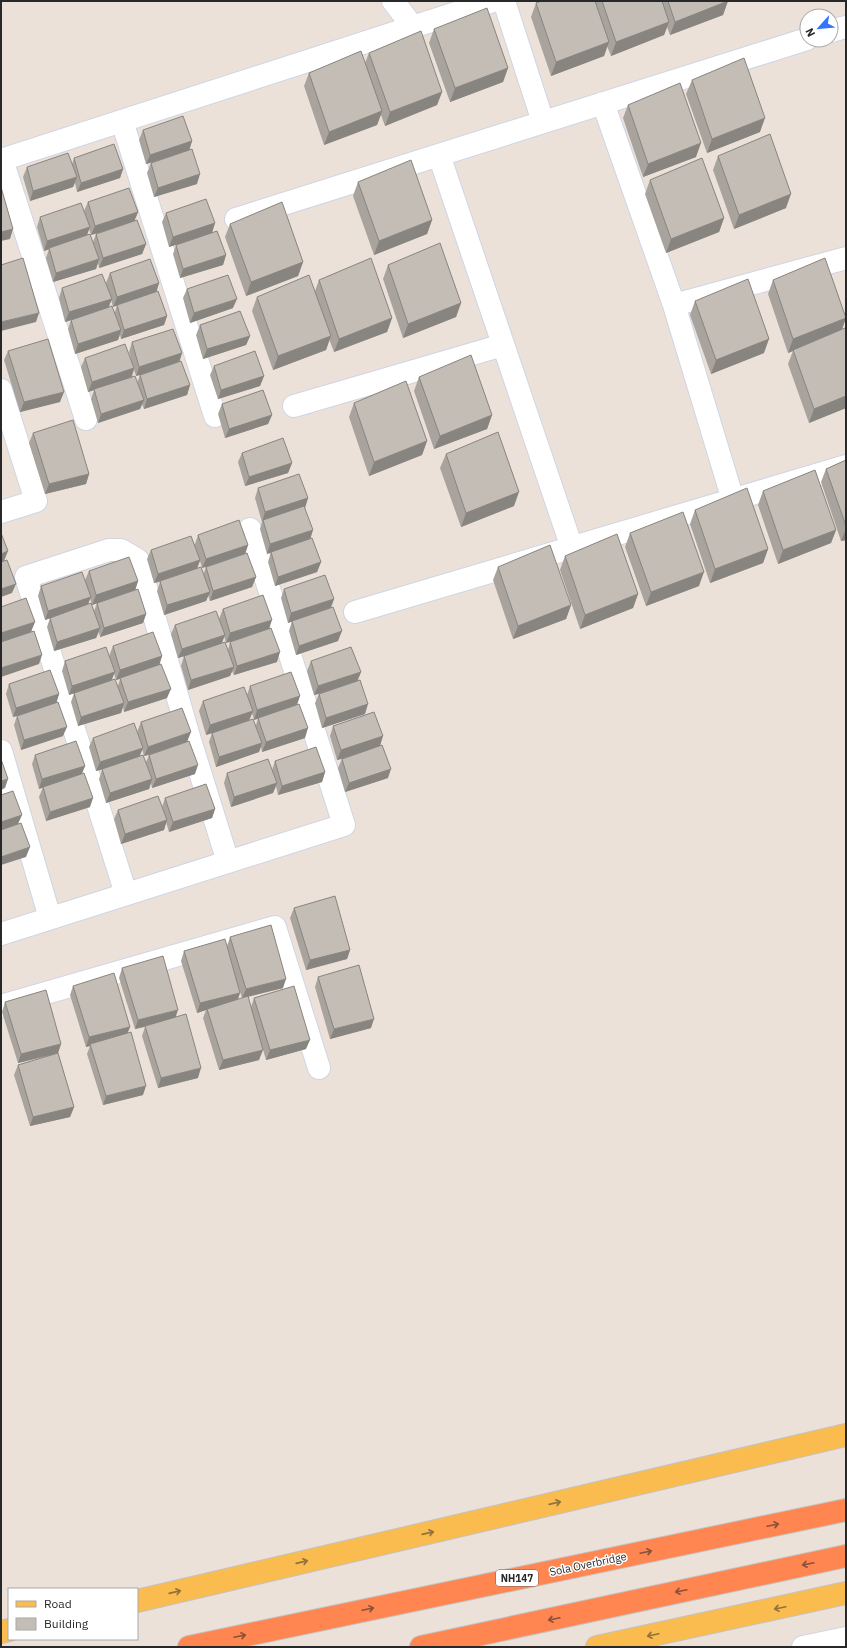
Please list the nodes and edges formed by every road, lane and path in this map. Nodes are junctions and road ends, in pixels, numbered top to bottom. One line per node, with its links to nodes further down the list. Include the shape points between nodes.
1 (393, 1): 4 (street)
2 (493, 1): 4 (street)
3 (504, 1): 8 (street)
4 (413, 27): 7 (street)
5 (799, 42): 6 (street)
6 (603, 104): 8 (street); 13 (street)
7 (122, 121): 10 (street); 17 (street)
8 (543, 122): 9 (street)
9 (439, 155): 11 (street); 14 (street)
10 (2, 160): 18 (street)
11 (236, 219)
12 (846, 258): 13 (street)
13 (674, 305): 20 (street)
14 (503, 345): 16 (street); 23 (street)
15 (1, 390): 21 (street, via 36,501)
16 (294, 406)
17 (215, 416)
18 (86, 418)
19 (846, 466): 20 (street)
20 (733, 500): 23 (street)
21 (1, 512)
22 (250, 528): 26 (street, via 344,826)
23 (572, 548): 24 (street)
24 (355, 612)
25 (1, 751): 28 (street)
26 (228, 862): 27 (street); 27 (street, via 138,560 121,550 110,550 26,577)
27 (126, 894): 28 (street)
28 (50, 918): 29 (street)
29 (1, 934)
30 (1, 1006): 31 (street, via 275,927)
31 (319, 1068)
32 (846, 1435): 36 (main road, one-way to 32)
33 (846, 1510): 38 (highway, Sola Overbridge / NH147, one-way to 33)
34 (846, 1556): 39 (highway, one-way to 39)
35 (846, 1594): 40 (main road, one-way to 40)
36 (138, 1600)
37 (846, 1638): 41 (street)
38 (188, 1647)
39 (421, 1647)
40 (597, 1647)
41 (803, 1647)

